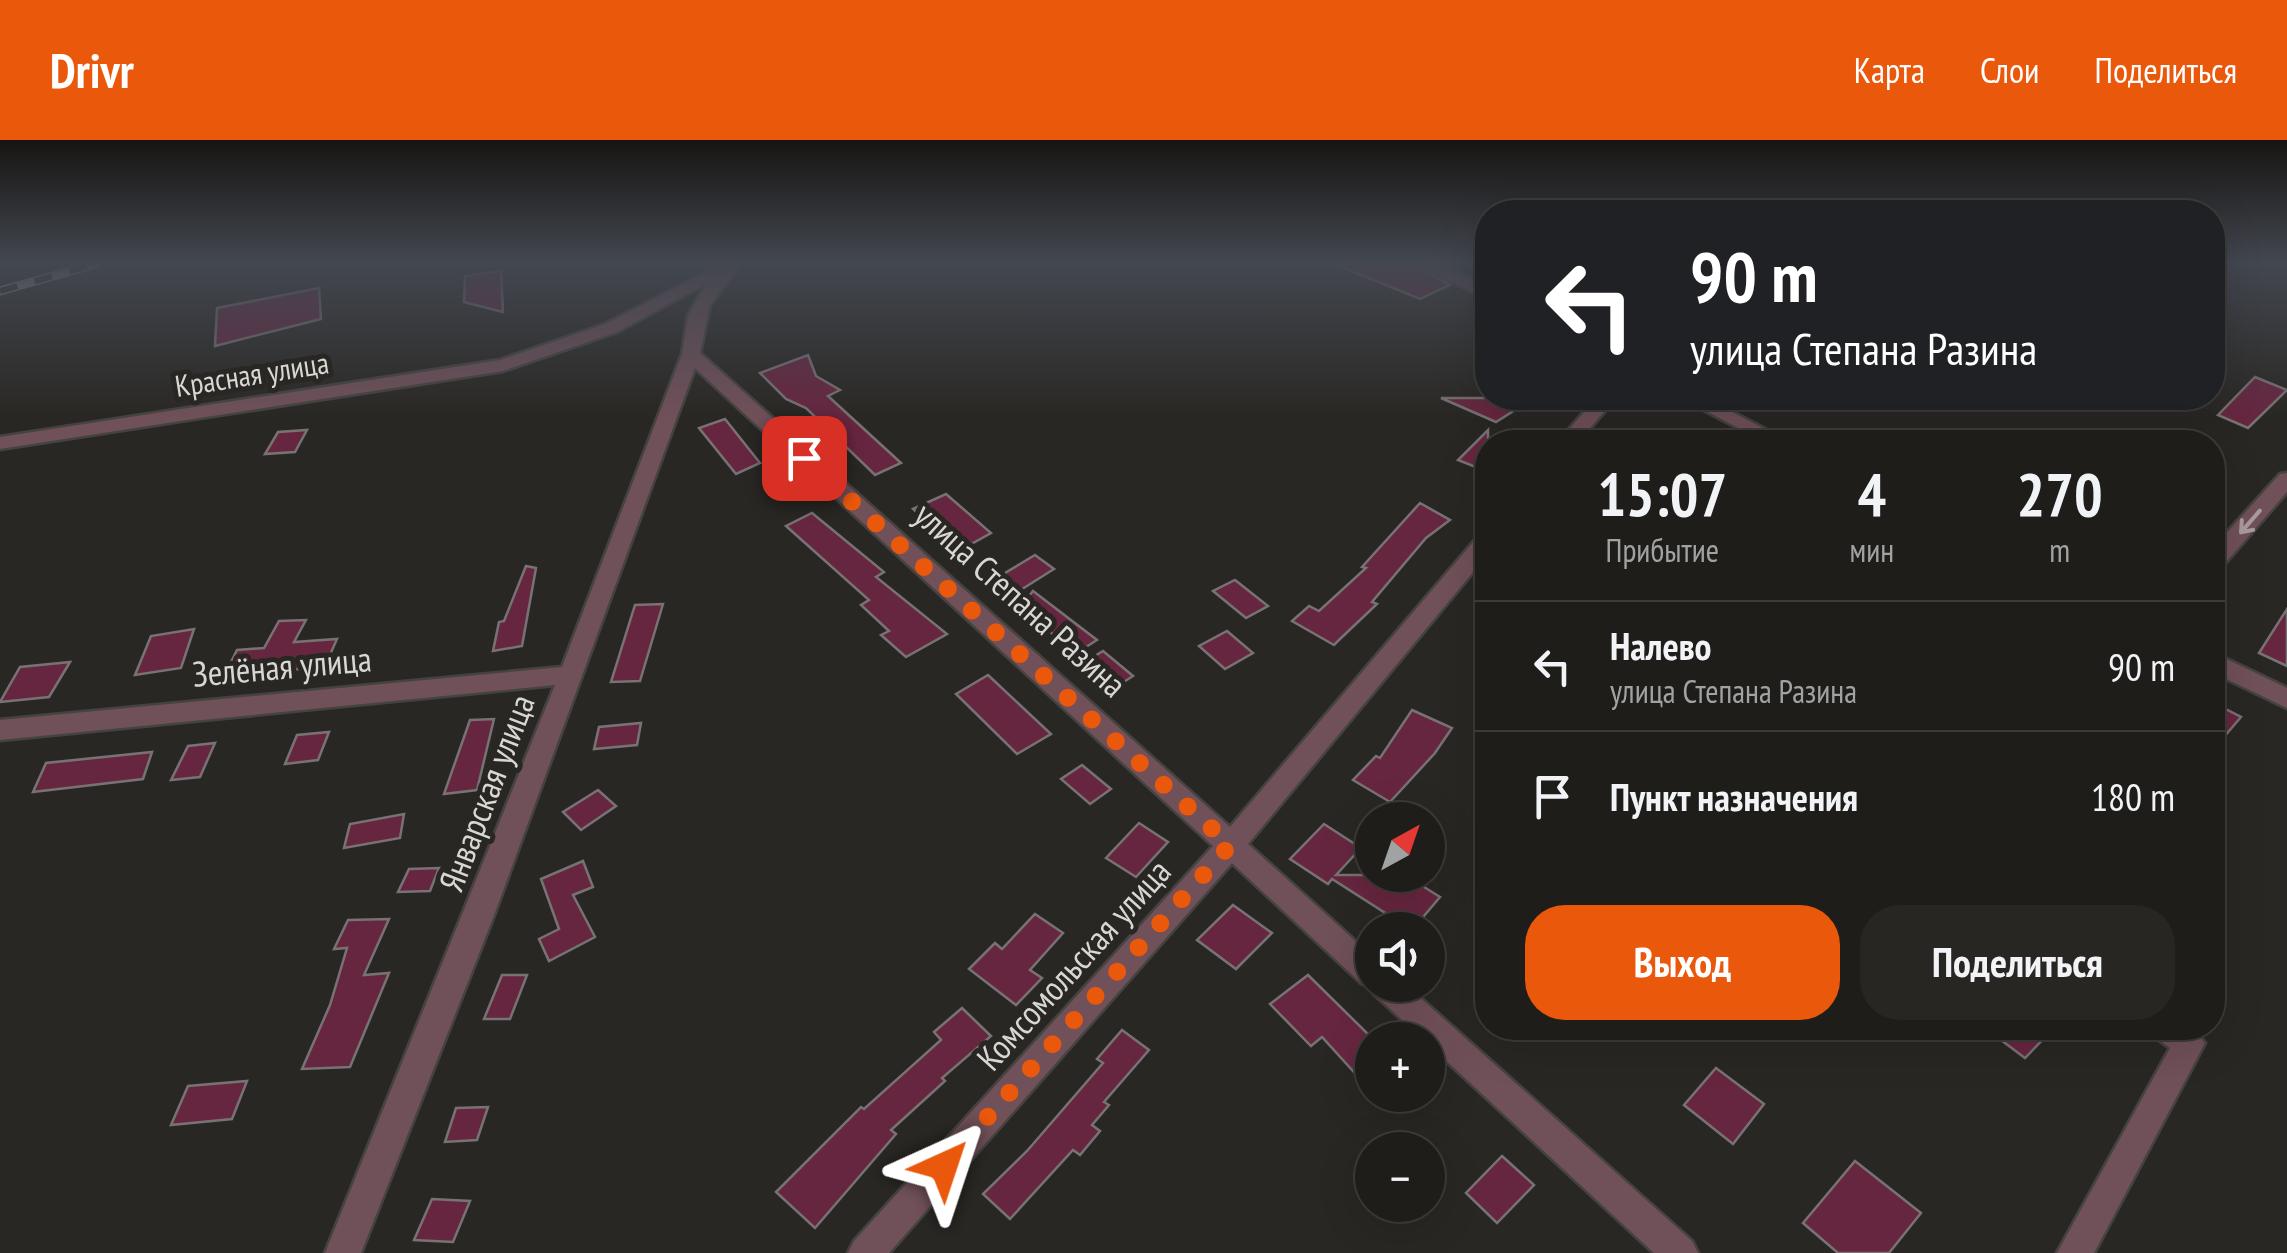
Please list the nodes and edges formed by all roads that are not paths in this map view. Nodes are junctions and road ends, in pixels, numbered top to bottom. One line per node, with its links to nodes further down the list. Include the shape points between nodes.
1 (634, 316): 8 (street, Красная улица, via 503,365)
2 (695, 316): 3 (street)
3 (691, 354): 13 (street, Январская улица); 16 (street, улица Степана Разина)
4 (1596, 410): 6 (street)
5 (1715, 410): 7 (street)
6 (1578, 430)
7 (1755, 430)
8 (0, 444)
9 (2287, 479): 10 (street, one-way to 10)
10 (2225, 549)
11 (1475, 554): 16 (street, Комсомольская улица)
12 (2225, 668): 14 (street)
13 (572, 675): 15 (street, Зелёная улица); 20 (street, Январская улица, via 450,998)
14 (2287, 699)
15 (0, 730)
16 (1230, 845): 17 (street, улица Степана Разина); 21 (street, Комсомольская улица)
17 (1355, 959)
18 (1403, 1002): 22 (street)
19 (2184, 1040): 23 (street, via 2189,1043)
20 (343, 1253)
21 (866, 1253)
22 (1680, 1253)
23 (2075, 1253)

